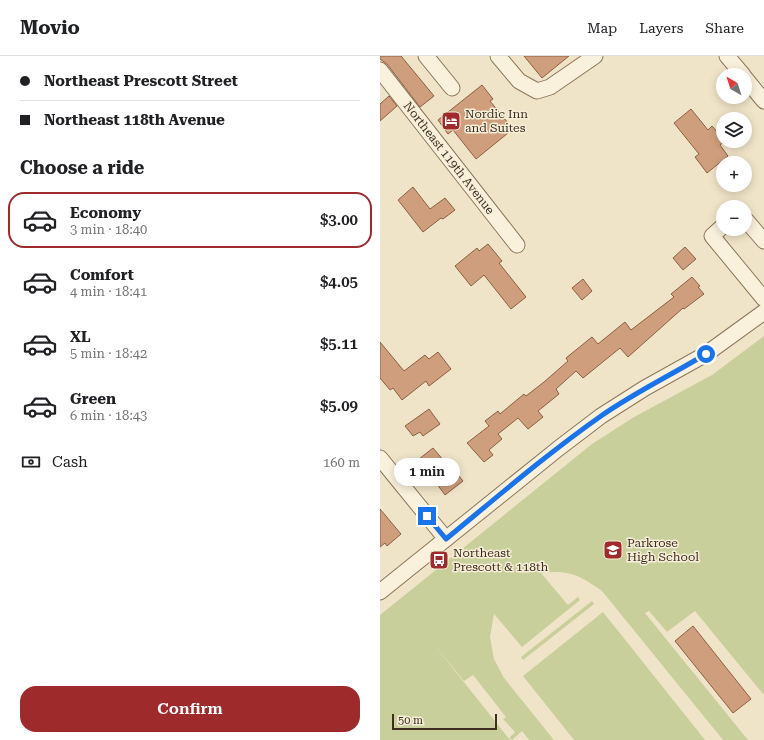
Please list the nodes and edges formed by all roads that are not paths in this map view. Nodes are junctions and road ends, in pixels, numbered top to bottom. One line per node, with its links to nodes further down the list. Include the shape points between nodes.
1 (426, 56): 8 (street)
2 (498, 56): 3 (street, via 519,81 537,91 550,87)
3 (595, 56)
4 (727, 56): 5 (street)
5 (737, 68)
6 (380, 70): 13 (street, Northeast 119th Avenue)
7 (752, 86): 9 (street)
8 (452, 88)
9 (764, 101)
10 (752, 227): 12 (street)
11 (716, 232): 14 (street, via 712,236)
12 (764, 241)
13 (517, 245)
14 (764, 299)
15 (764, 312): 17 (street, via 711,351 601,416)
16 (380, 458): 17 (street)
17 (446, 539): 18 (street)
18 (380, 592)

